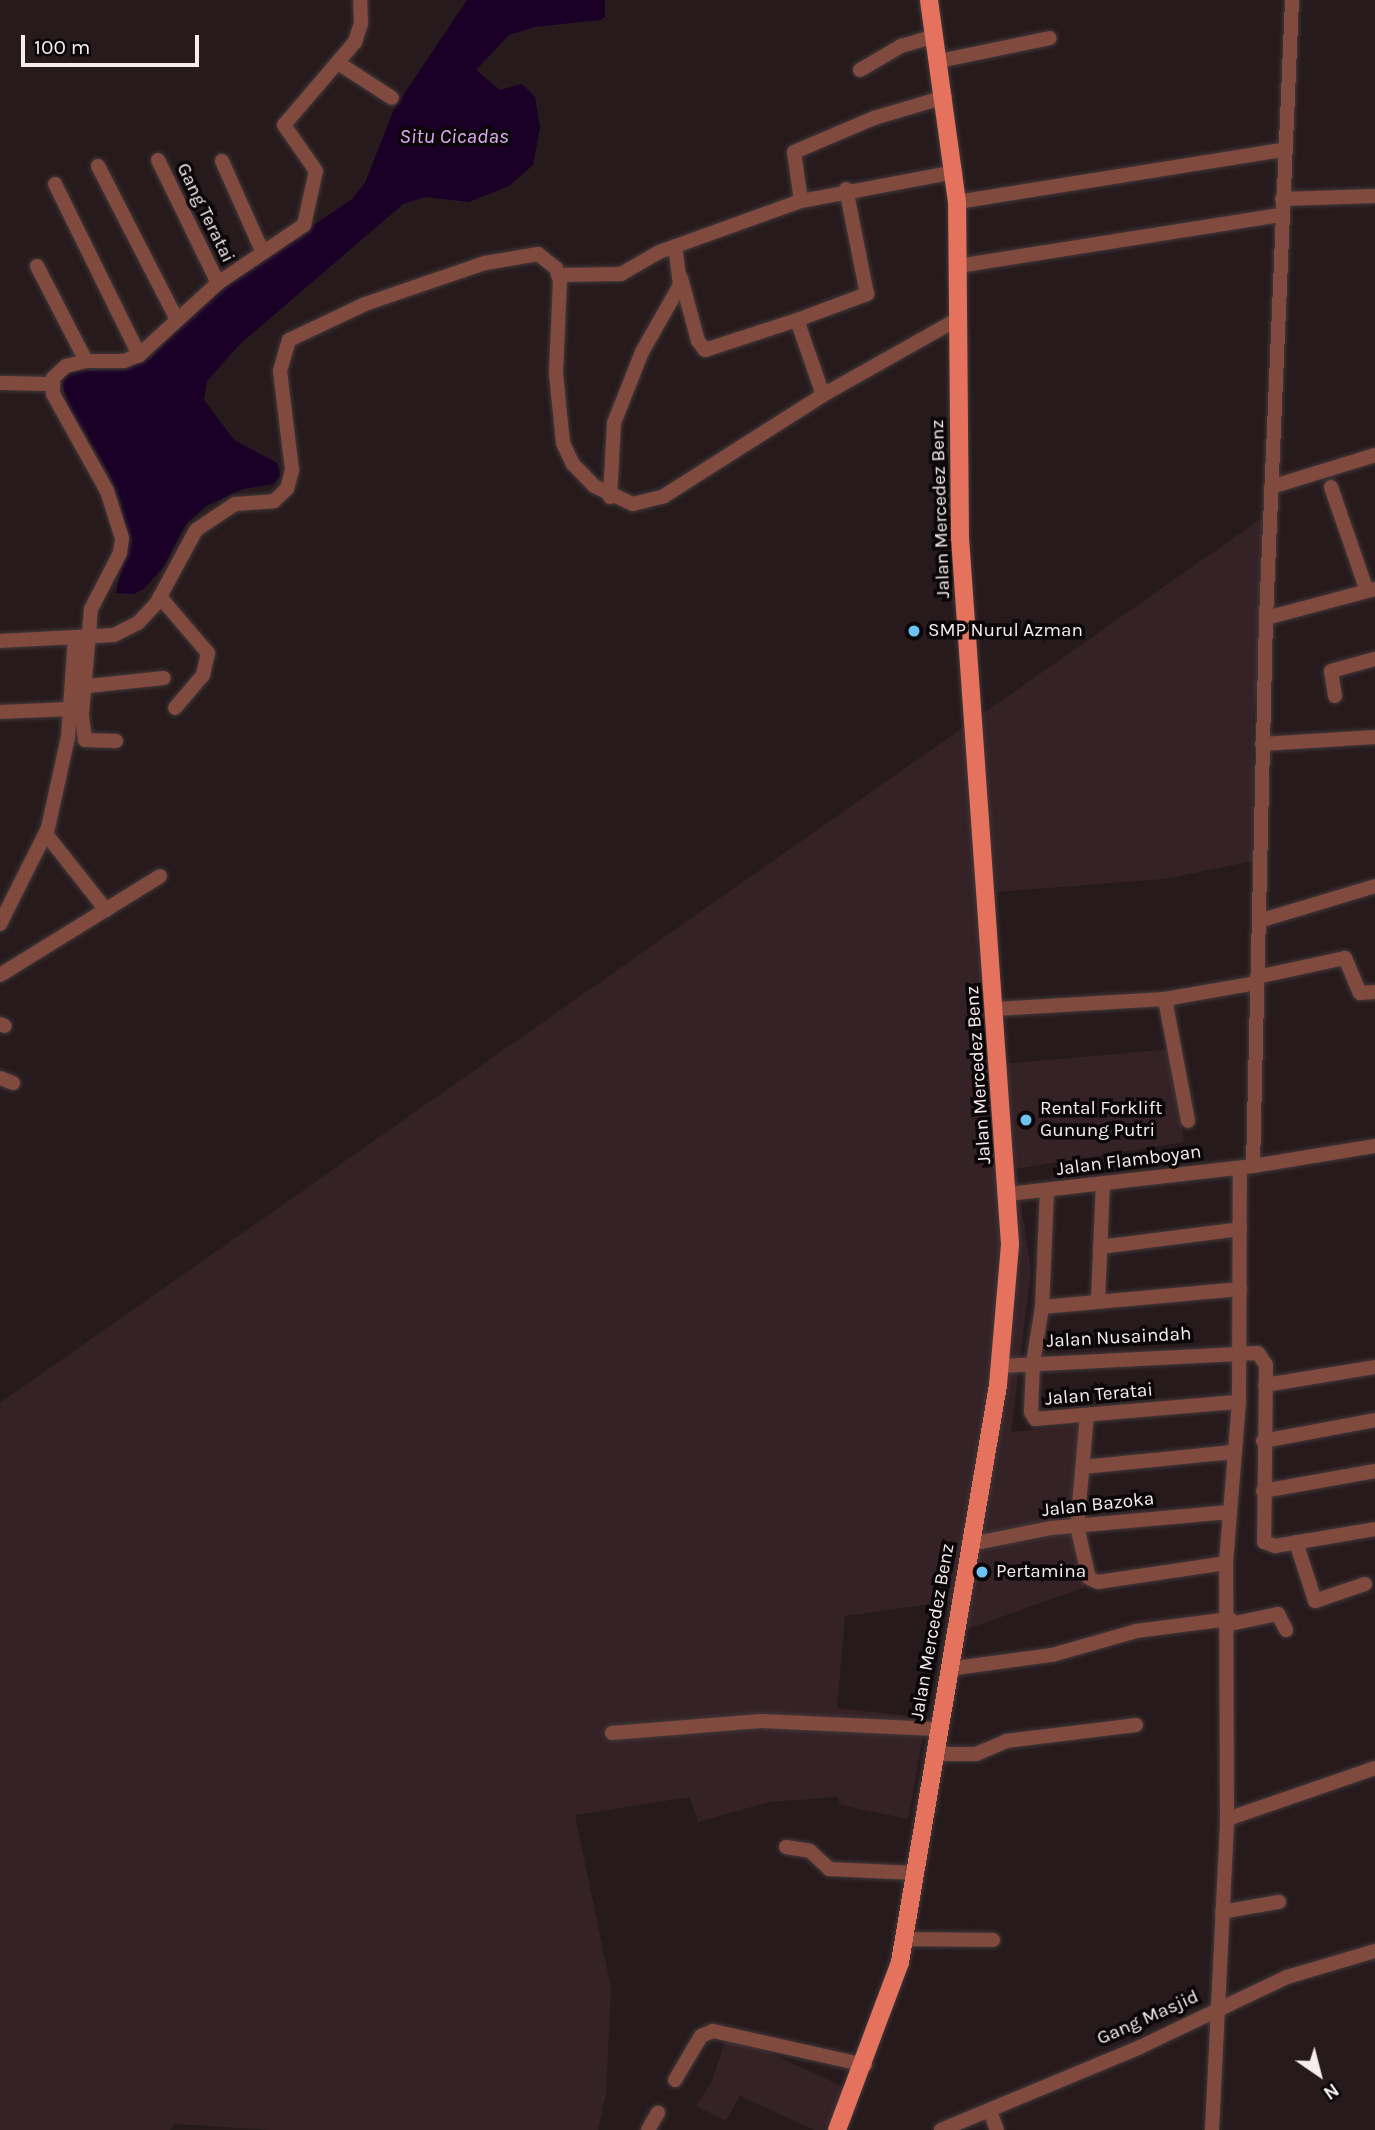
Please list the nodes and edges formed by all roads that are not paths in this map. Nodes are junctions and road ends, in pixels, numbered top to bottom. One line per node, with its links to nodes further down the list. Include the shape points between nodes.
1 (360, 0): 7 (street, via 359,33)
2 (929, 0): 4 (main road, Jalan Mercedez Benz)
3 (1292, 0): 11 (street)
4 (935, 36): 6 (main road, Jalan Mercedez Benz); 8 (street, via 901,46)
5 (1050, 38): 6 (street)
6 (939, 61): 9 (main road, Jalan Mercedez Benz)
7 (338, 63): 10 (street); 24 (street, via 284,125 316,172 306,219 300,229)
8 (860, 71)
9 (945, 97): 15 (main road, Jalan Mercedez Benz); 20 (street, via 874,118 794,152)
10 (392, 98)
11 (1282, 149): 19 (street); 21 (street)
12 (158, 160): 29 (street, Gang Teratai)
13 (222, 161): 24 (street)
14 (98, 166): 30 (street)
15 (954, 172): 17 (street); 21 (main road, Jalan Mercedez Benz)
16 (55, 184): 33 (street)
17 (846, 189): 20 (street); 32 (street, via 867,294)
18 (1375, 196): 19 (street)
19 (1282, 200): 22 (street)
20 (801, 201): 23 (street)
21 (957, 202): 26 (main road, Jalan Mercedez Benz)
22 (1280, 215): 26 (street); 39 (street)
23 (675, 246): 27 (street, via 621,274); 28 (street)
24 (262, 251): 29 (street)
25 (37, 266): 34 (street)
26 (958, 266): 31 (main road, Jalan Mercedez Benz)
27 (558, 275): 41 (street, via 555,345 563,443 585,477); 43 (street, via 547,257 538,254 485,262 296,334 281,358 292,470 287,489 274,501 235,504 207,520 186,541)
28 (681, 277): 32 (street, via 698,341 705,350); 41 (street, via 670,308 642,352 619,405 611,440)
29 (218, 282): 30 (street)
30 (176, 318): 33 (street)
31 (958, 318): 37 (street); 67 (main road, Jalan Mercedez Benz, via 960,538)
32 (797, 320): 37 (street)
33 (139, 355): 34 (street, via 124,361)
34 (86, 361): 36 (street, via 56,372)
35 (0, 383): 36 (street)
36 (52, 384): 45 (street, via 107,491 122,538 120,553)
37 (823, 395): 41 (street, via 664,496 641,504)
38 (1375, 455): 39 (street)
39 (1271, 486): 44 (street)
40 (1331, 487): 42 (street)
41 (610, 497)
42 (1371, 590): 44 (street)
43 (160, 597): 45 (street, via 148,614 127,629); 51 (street, via 208,653 203,675)
44 (1266, 618): 56 (street)
45 (81, 637): 46 (street); 49 (street); 52 (street)
46 (0, 641)
47 (1375, 659): 50 (street, via 1331,671)
48 (164, 678): 49 (street)
49 (88, 686): 55 (street, via 82,736 89,741)
50 (1335, 696)
51 (175, 708)
52 (70, 709): 53 (street); 57 (street)
53 (0, 712)
54 (1374, 740): 56 (street)
55 (116, 741)
56 (1262, 744): 61 (street)
57 (46, 834): 60 (street); 62 (street)
58 (160, 876): 60 (street)
59 (1375, 886): 61 (street)
60 (106, 909): 63 (street)
61 (1262, 920): 64 (street)
62 (0, 924)
63 (0, 975)
64 (1256, 980): 65 (street, via 1345,958 1360,993); 66 (street); 70 (street)
65 (1375, 992)
66 (1165, 999): 67 (street); 68 (street)
67 (995, 1009): 73 (main road, Jalan Mercedez Benz)
68 (1188, 1121)
69 (1375, 1146): 70 (street, Jalan Flamboyan)
70 (1247, 1167): 71 (street, Jalan Flamboyan); 74 (street)
71 (1103, 1183): 72 (street, Jalan Flamboyan); 75 (street)
72 (1047, 1190): 73 (street, Jalan Flamboyan); 78 (street, Jalan Teratai)
73 (1008, 1194): 81 (main road, Jalan Mercedez Benz, via 1010,1244)
74 (1240, 1229): 75 (street); 76 (street)
75 (1100, 1247): 77 (street)
76 (1240, 1289): 77 (street); 79 (street)
77 (1098, 1301): 78 (street)
78 (1042, 1307): 80 (street, Jalan Teratai)
79 (1240, 1351): 80 (street, Jalan Nusaindah); 83 (street, via 1258,1353 1264,1359); 84 (street)
80 (1033, 1363): 81 (street, Jalan Nusaindah); 85 (street, Jalan Teratai, via 1032,1417 1040,1421)
81 (1001, 1366): 96 (main road, Jalan Mercedez Benz)
82 (1375, 1367): 83 (street)
83 (1265, 1385): 87 (street)
84 (1239, 1402): 85 (street, Jalan Teratai); 88 (street)
85 (1087, 1415): 89 (street)
86 (1375, 1420): 87 (street)
87 (1263, 1440): 91 (street)
88 (1233, 1452): 89 (street); 92 (street)
89 (1083, 1467): 93 (street)
90 (1375, 1471): 91 (street)
91 (1263, 1491): 95 (street, via 1264,1542 1270,1546)
92 (1229, 1512): 93 (street, Jalan Bazoka); 97 (street)
93 (1077, 1526): 96 (street, Jalan Bazoka); 97 (street, via 1088,1575 1095,1582)
94 (1375, 1529): 95 (street)
95 (1296, 1542): 98 (street, via 1315,1601)
96 (971, 1544): 101 (main road, Jalan Mercedez Benz)
97 (1226, 1563): 99 (street)
98 (1365, 1584)
99 (1230, 1621): 100 (street, via 1278,1614); 101 (street, via 1136,1631 1052,1655); 107 (street)
100 (1286, 1630)
101 (948, 1669): 103 (main road, Jalan Mercedez Benz)
102 (1136, 1725): 105 (street, via 1006,1741 976,1754)
103 (937, 1729): 104 (street, via 761,1721); 105 (main road, Jalan Mercedez Benz)
104 (612, 1733)
105 (933, 1754): 109 (main road, Jalan Mercedez Benz)
106 (1375, 1768): 107 (street)
107 (1227, 1819): 111 (street)
108 (786, 1847): 109 (street, via 810,1851 829,1869)
109 (914, 1873): 112 (main road, Jalan Mercedez Benz)
110 (1279, 1902): 111 (street)
111 (1222, 1912): 115 (street)
112 (903, 1939): 113 (street); 116 (main road, Jalan Mercedez Benz)
113 (993, 1940)
114 (1375, 1951): 115 (street, Gang Masjid, via 1287,1978)
115 (1217, 2008): 118 (street, Gang Masjid); 124 (street)
116 (865, 2065): 117 (street, via 713,2031 702,2036); 121 (main road, Jalan Mercedez Benz)
117 (676, 2080)
118 (990, 2111): 122 (street, Gang Masjid); 123 (street)
119 (658, 2113): 120 (street)
120 (648, 2130)
121 (838, 2130)
122 (941, 2130)
123 (997, 2130)
124 (1212, 2130)

